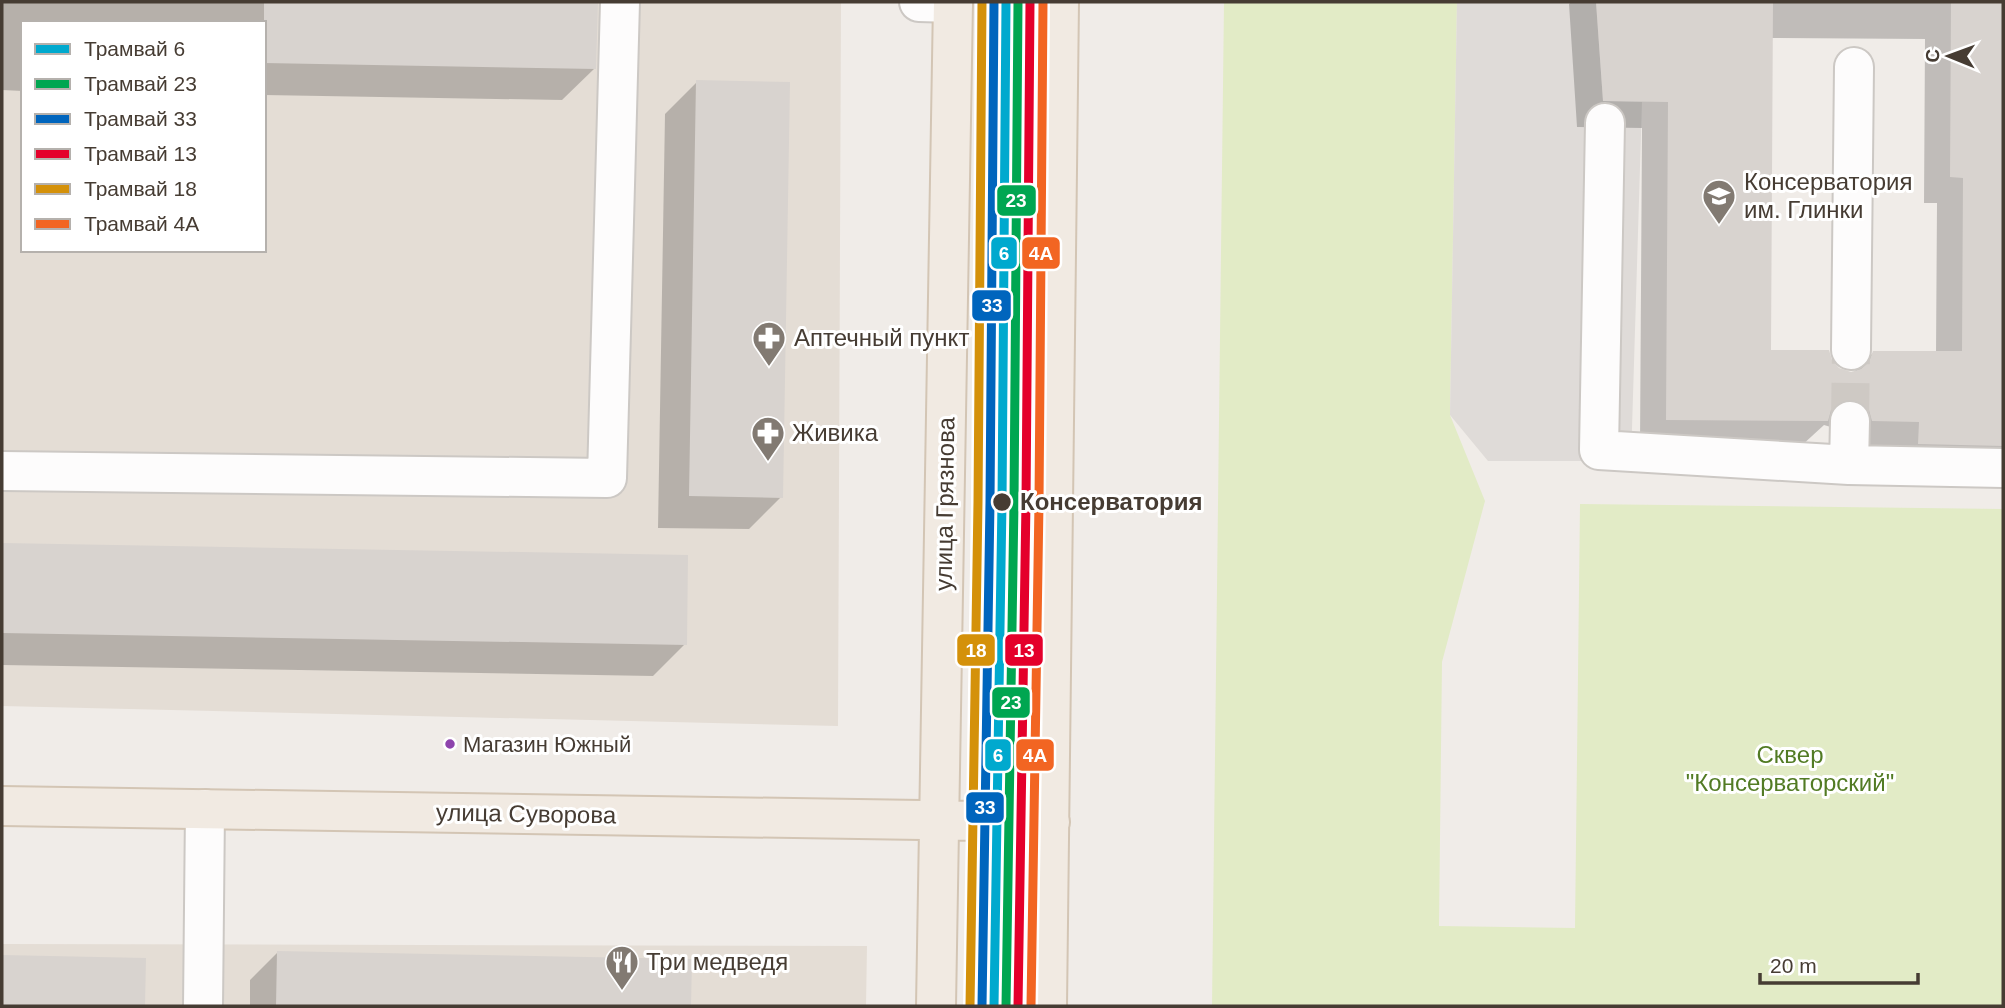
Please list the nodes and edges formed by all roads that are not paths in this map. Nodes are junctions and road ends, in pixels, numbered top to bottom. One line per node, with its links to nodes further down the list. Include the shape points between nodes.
1 (620, 2): 10 (lane, via 607,478)
2 (942, 2): 13 (main road, улица Грязнова)
3 (1059, 2): 14 (main road)
4 (1854, 66): 6 (lane)
5 (1605, 122): 8 (lane, via 1599,450)
6 (1851, 350)
7 (1850, 421): 8 (lane)
8 (1849, 465): 9 (lane)
9 (2003, 468)
10 (2, 471)
11 (2, 806): 12 (main road, улица Суворова)
12 (205, 809): 13 (main road, улица Суворова); 15 (lane)
13 (939, 820): 14 (main road, улица Суворова); 16 (main road, улица Грязнова)
14 (1050, 822): 17 (main road)
15 (203, 1006)
16 (936, 1006)
17 (1047, 1006)

